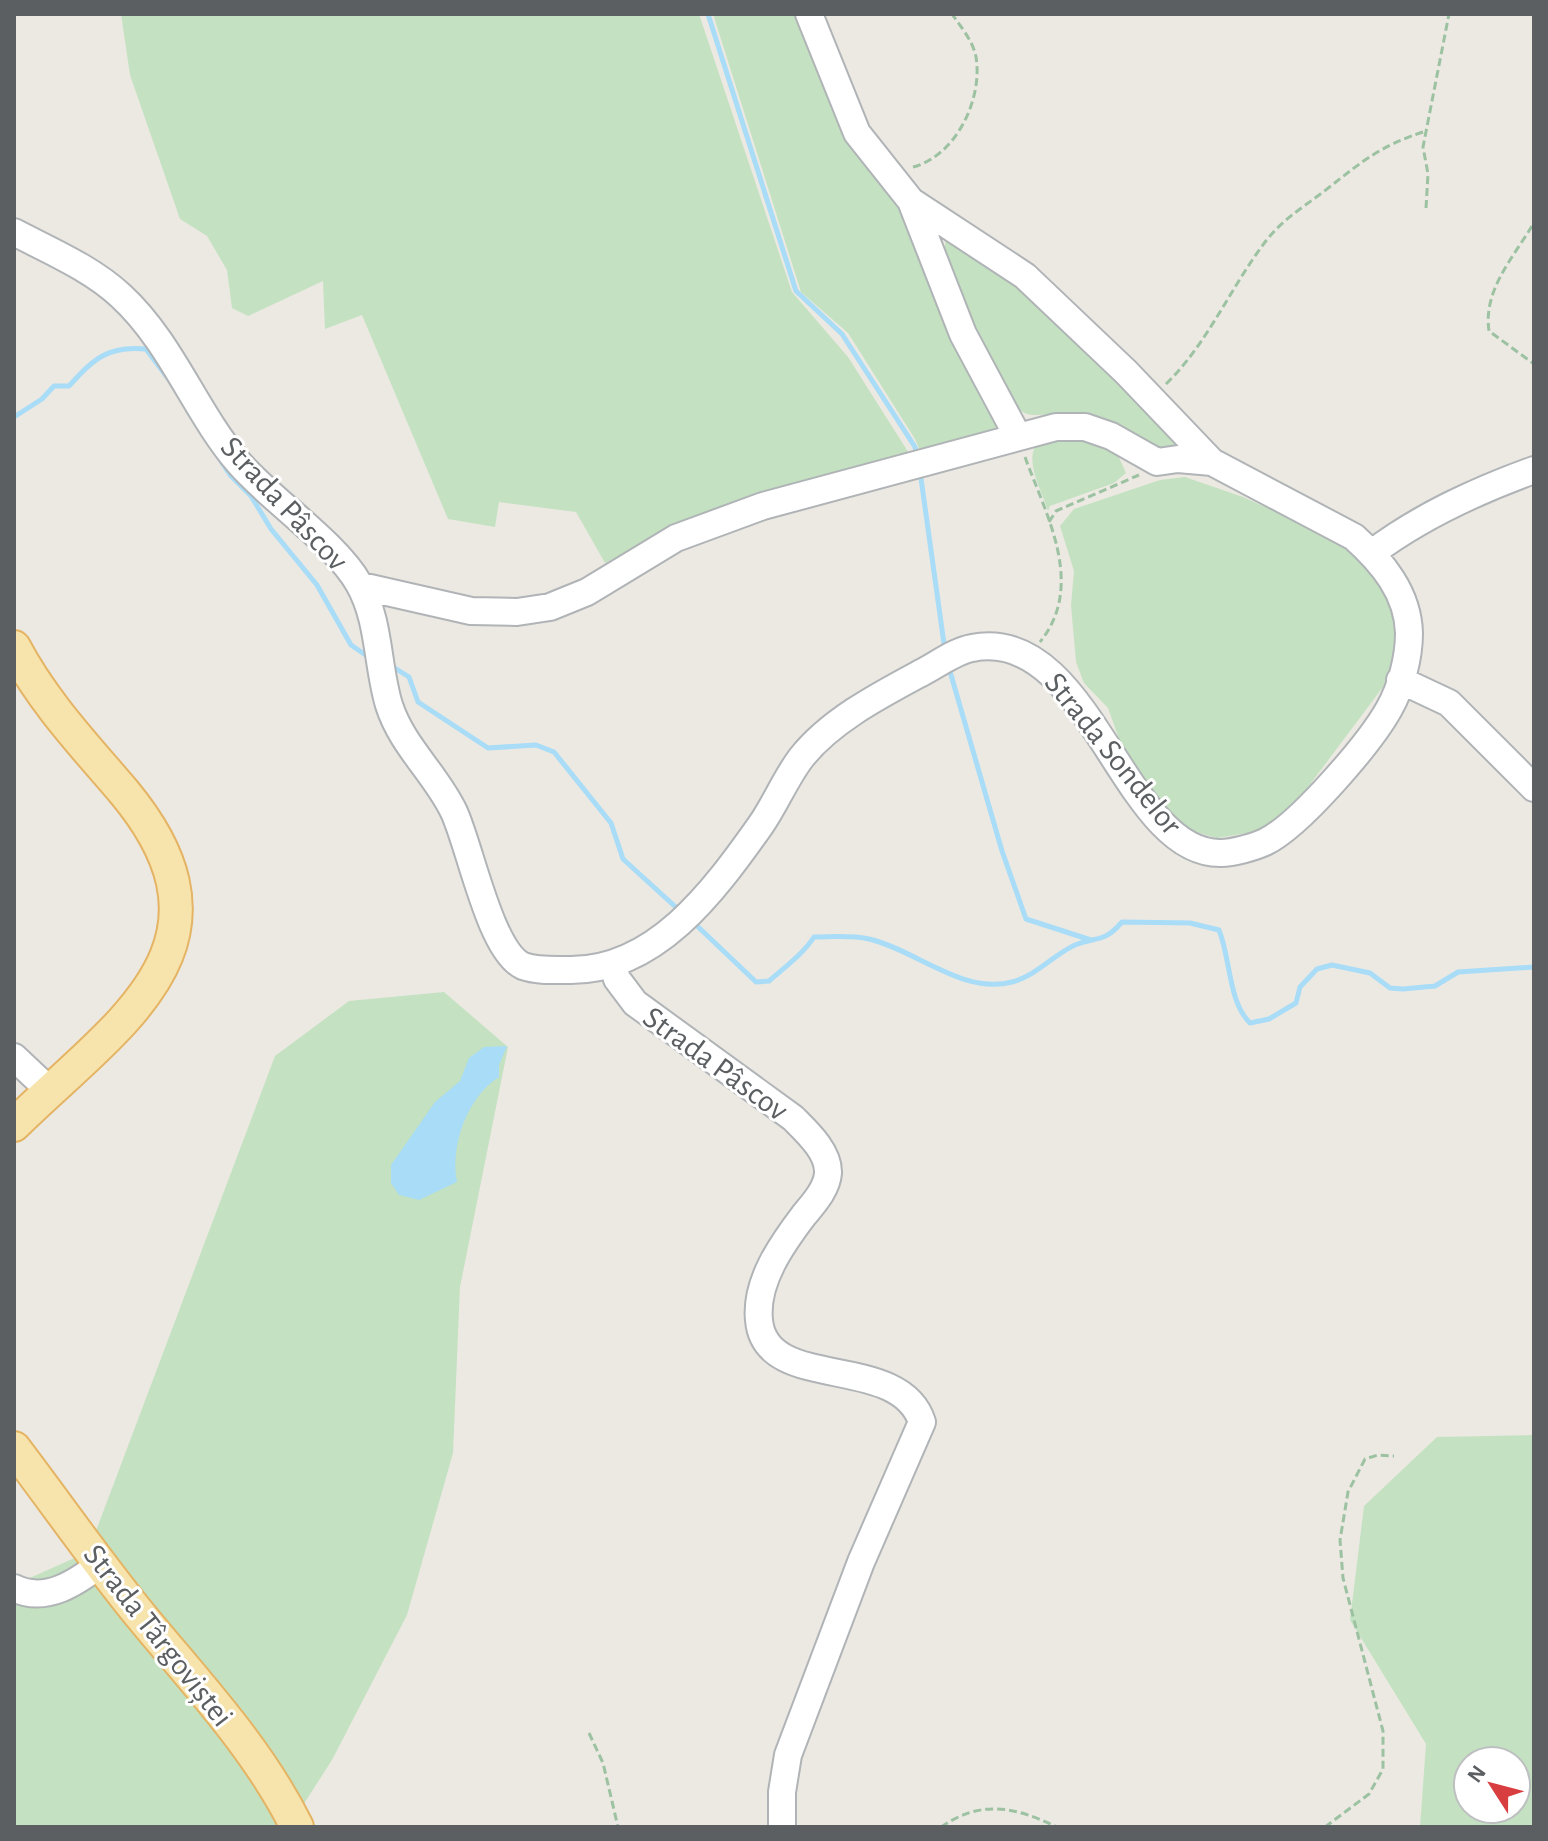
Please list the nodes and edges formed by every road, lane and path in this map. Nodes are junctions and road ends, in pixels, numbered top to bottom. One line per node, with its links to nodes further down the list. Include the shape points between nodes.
1 (809, 14): 5 (street, Strada Sondelor, via 857,133)
2 (952, 14): 5 (path, via 976,56 976,99 937,156 899,170)
3 (1449, 14): 4 (path)
4 (1426, 131): 7 (path); 11 (path, via 1366,156 1282,220)
5 (879, 164): 6 (street, Strada Sondelor)
6 (911, 201): 11 (street, Strada Sondelor, via 1025,276); 12 (street, via 963,334)
7 (1426, 208)
8 (1532, 226): 10 (path, via 1491,294 1486,313 1489,331)
9 (14, 232): 18 (street, Strada Pâscov, via 89,271 120,294 158,341 235,459 340,557)
10 (1534, 364)
11 (1152, 402): 14 (street, Strada Sondelor)
12 (1017, 435): 13 (street, via 1085,427); 16 (path); 18 (street, via 763,506 676,538 587,592 550,607 471,611)
13 (1157, 462): 14 (street); 16 (path, via 1135,479 1056,511)
14 (1212, 462): 17 (street, Strada Sondelor, via 1354,537)
15 (1534, 470): 17 (street, via 1439,510)
16 (1049, 522): 20 (path, via 1063,561 1060,599 1046,634)
17 (1372, 553): 21 (street, Strada Sondelor, via 1403,600 1409,631)
18 (361, 586): 23 (street, Strada Pâscov, via 391,710 453,810 500,940 513,959 538,969 590,971)
19 (14, 648): 25 (main road, via 57,715 149,825 164,853 175,913 164,961 140,1004 96,1052)
20 (1027, 657): 21 (street, Strada Sondelor, via 1045,665 1176,836 1198,849 1223,853 1268,841 1314,801 1390,707); 23 (street, Strada Sondelor, via 1003,646 968,648 842,720 802,756 761,825 700,901 660,940)
21 (1400, 680): 22 (street, via 1449,703)
22 (1534, 788)
23 (613, 966): 34 (street, Strada Pâscov, via 635,1003 793,1118 824,1156 828,1173 821,1192 767,1275 760,1296 759,1321 767,1344 788,1360 870,1378 900,1393 917,1407 922,1422 861,1562 788,1755)
24 (14, 1057): 25 (street)
25 (49, 1090): 26 (main road)
26 (14, 1125)
27 (14, 1448): 29 (main road, Strada Târgoviștei)
28 (1394, 1456): 37 (path, via 1365,1459 1348,1492 1340,1540 1343,1578 1383,1731 1383,1769 1369,1794)
29 (102, 1563): 30 (street, via 78,1582 49,1594); 32 (main road, Strada Târgoviștei, via 242,1740)
30 (14, 1588)
31 (589, 1733): 33 (path, via 603,1763)
32 (297, 1827)
33 (618, 1827)
34 (782, 1827)
35 (941, 1827): 36 (path, via 959,1815 985,1809 1022,1810)
36 (1057, 1827)
37 (1325, 1827)

